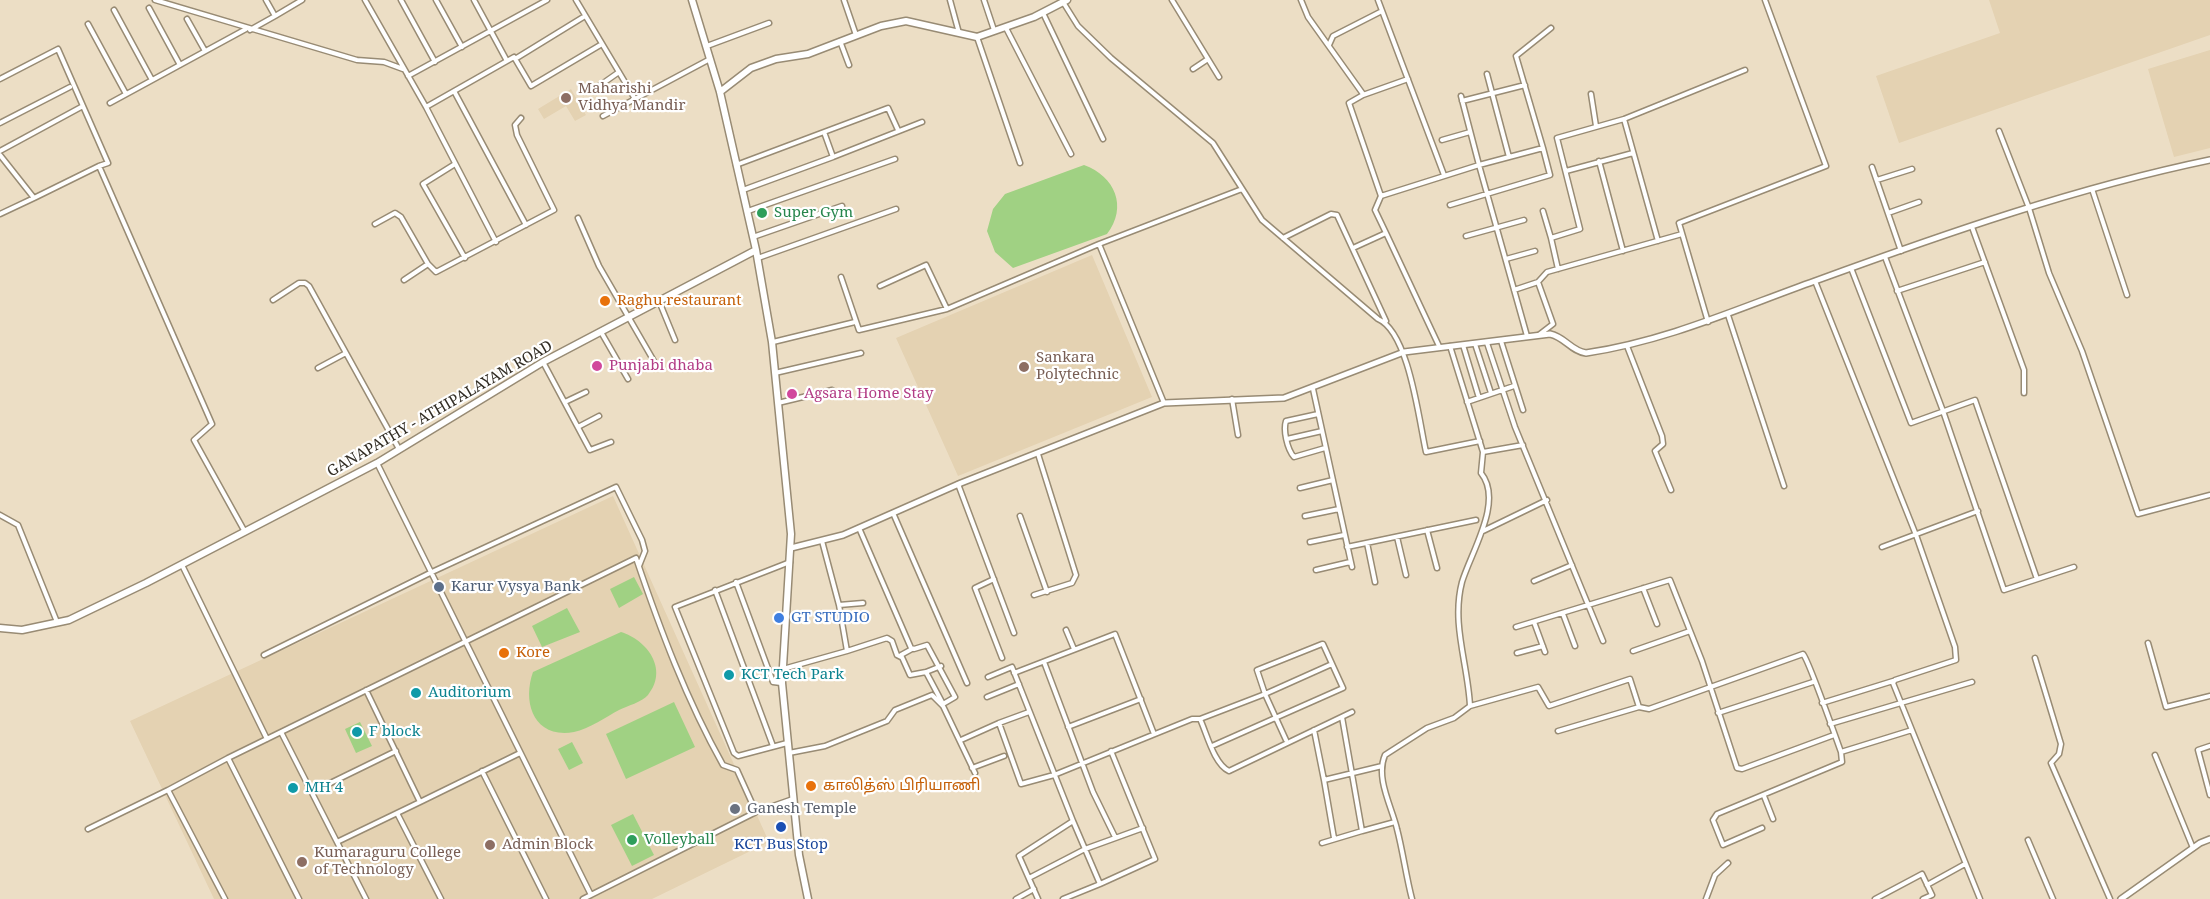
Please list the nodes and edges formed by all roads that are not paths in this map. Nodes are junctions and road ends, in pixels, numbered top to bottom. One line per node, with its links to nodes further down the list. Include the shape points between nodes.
1 (155, 0): 30 (street)
2 (266, 0): 23 (street)
3 (302, 0): 23 (street)
4 (365, 0): 49 (street)
5 (401, 0): 46 (street)
6 (436, 0): 40 (street)
7 (474, 0): 31 (street)
8 (547, 0): 31 (street)
9 (576, 0): 24 (street)
10 (692, 0): 39 (main road)
11 (844, 0): 34 (street)
12 (950, 0): 33 (street)
13 (984, 0): 32 (street)
14 (1172, 0): 44 (street)
15 (1301, 0): 38 (street)
16 (1378, 0): 21 (street)
17 (1765, 0): 125 (street, via 1826,166 1679,223)
18 (1060, 2): 22 (main road); 103 (street, via 1111,58 1213,142)
19 (149, 8): 47 (street)
20 (114, 9): 58 (street)
21 (1382, 11): 38 (street, via 1333,36); 57 (street)
22 (1042, 12): 28 (main road); 82 (street)
23 (275, 16): 30 (street)
24 (585, 16): 37 (street); 42 (street)
25 (187, 19): 41 (street)
26 (770, 23): 39 (street)
27 (88, 24): 64 (street)
28 (1006, 28): 32 (main road); 87 (street)
29 (1551, 28): 59 (street, via 1516,56)
30 (248, 29): 41 (street); 49 (street)
31 (491, 31): 40 (street); 45 (street)
32 (995, 31): 35 (main road)
33 (959, 33): 34 (main road, via 906,21); 35 (main road)
34 (856, 35): 36 (main road)
35 (977, 37): 93 (street)
36 (840, 40): 48 (street); 63 (main road, via 808,54 751,68)
37 (602, 44): 42 (street, via 531,86); 52 (street)
38 (1328, 45): 67 (street)
39 (706, 46): 43 (main road)
40 (462, 47): 46 (street)
41 (205, 51): 47 (street)
42 (515, 59): 45 (street)
43 (710, 59): 63 (main road); 68 (street)
44 (1208, 59): 50 (street); 55 (street)
45 (507, 61): 62 (street)
46 (435, 62): 54 (street)
47 (180, 64): 58 (street)
48 (849, 65)
49 (404, 69): 54 (street)
50 (1193, 69)
51 (1745, 70): 74 (street)
52 (619, 72): 60 (street); 68 (street)
53 (1487, 74): 65 (street)
54 (408, 76): 71 (street)
55 (1219, 77)
56 (0, 79): 70 (street, via 58,49)
57 (1408, 79): 67 (street); 101 (street)
58 (152, 80): 64 (street)
59 (1525, 85): 65 (street); 84 (street)
60 (599, 86)
61 (70, 87): 76 (street)
62 (454, 91): 71 (street); 121 (street)
63 (720, 92): 95 (main road)
64 (126, 94): 69 (street)
65 (1492, 94): 81 (street, via 1461,99); 89 (street)
66 (1590, 94): 77 (street)
67 (1363, 95): 106 (street, via 1349,103 1349,107 1368,150)
68 (635, 99): 72 (street)
69 (110, 103)
70 (83, 106): 85 (street); 97 (street, via 108,163)
71 (426, 107): 94 (street)
72 (603, 116)
73 (521, 118): 121 (street, via 515,125 517,135 554,210)
74 (1624, 119): 77 (street); 86 (street)
75 (922, 122): 78 (street)
76 (0, 123)
77 (1596, 127): 100 (street, via 1557,138)
78 (898, 130): 80 (street, via 888,108); 88 (street)
79 (1999, 131): 112 (street)
80 (824, 132): 88 (street); 95 (street)
81 (1470, 132): 83 (street); 96 (street)
82 (1103, 140)
83 (1442, 140)
84 (1543, 148): 89 (street); 107 (street, via 1550,176)
85 (0, 153): 108 (street)
86 (1633, 153): 91 (street); 130 (street)
87 (1071, 154)
88 (833, 157): 105 (street)
89 (1509, 157): 96 (street)
90 (895, 159): 115 (street)
91 (1599, 160): 100 (street); 135 (street)
92 (2210, 160): 104 (street)
93 (1020, 163)
94 (455, 164): 131 (street); 139 (street, via 423,184)
95 (736, 165): 105 (main road)
96 (1479, 165): 101 (street); 107 (street)
97 (99, 166): 108 (street); 228 (street, via 212,424 194,440)
98 (1872, 167): 102 (street)
99 (1912, 169): 102 (street)
100 (1566, 171): 129 (street, via 1580,229)
101 (1444, 176): 106 (street)
102 (1877, 180): 116 (street)
103 (1242, 189): 128 (street, via 1262,220); 132 (street)
104 (2092, 189): 112 (street); 153 (street)
105 (742, 190): 115 (main road)
106 (1381, 196): 124 (street, via 1375,210)
107 (1487, 196): 110 (street); 122 (street)
108 (34, 198): 117 (street)
109 (1919, 202): 116 (street)
110 (1450, 205)
111 (842, 206): 127 (street)
112 (2029, 208): 123 (street); 216 (street, via 2049,273 2082,351 2139,514)
113 (896, 209): 140 (street)
114 (1543, 211): 129 (street)
115 (747, 212): 127 (main road)
116 (1888, 213): 137 (street)
117 (0, 214)
118 (578, 218): 158 (street)
119 (1524, 220): 122 (street)
120 (375, 224): 143 (street, via 395,213 401,217)
121 (526, 225): 131 (street)
122 (1496, 227): 126 (street); 141 (street)
123 (1972, 227): 137 (street); 142 (street)
124 (1386, 233): 133 (street); 171 (street)
125 (1682, 234): 130 (street); 160 (street)
126 (1466, 236)
127 (753, 237): 134 (main road)
128 (1283, 238): 133 (street, via 1331,214 1337,215); 161 (street)
129 (1551, 238): 145 (street)
130 (1658, 241): 135 (street)
131 (496, 242): 139 (street)
132 (1099, 244): 156 (street); 194 (street)
133 (1353, 248): 161 (street)
134 (756, 250): 140 (main road); 155 (main road, GANAPATHY - ATHIPALAYAM ROAD)
135 (1623, 250): 145 (street)
136 (1535, 251): 141 (street)
137 (1901, 251): 138 (street)
138 (1885, 257): 144 (street); 152 (street)
139 (465, 258): 143 (street, via 436,272)
140 (757, 259): 167 (main road)
141 (1506, 260): 151 (street)
142 (1984, 262): 152 (street); 188 (street, via 2024,370)
143 (428, 264): 147 (street)
144 (1851, 268): 148 (street); 196 (street, via 1911,423)
145 (1558, 269): 149 (street, via 1547,272)
146 (841, 277): 159 (street)
147 (404, 280)
148 (1815, 281): 157 (street); 230 (street)
149 (1538, 282): 151 (street); 163 (street, via 1553,324)
150 (880, 286): 156 (street, via 926,265)
151 (1514, 290): 164 (street)
152 (1897, 291): 196 (street)
153 (2127, 295)
154 (273, 300): 175 (street, via 305,283)
155 (659, 300): 158 (main road, GANAPATHY - ATHIPALAYAM ROAD); 165 (street)
156 (947, 309): 159 (street, via 859,330)
157 (1728, 315): 160 (street); 213 (street)
158 (627, 316): 162 (main road, GANAPATHY - ATHIPALAYAM ROAD); 178 (street)
159 (855, 322): 167 (street)
160 (1708, 322): 173 (street)
161 (1386, 323): 174 (street)
162 (600, 331): 177 (main road, GANAPATHY - ATHIPALAYAM ROAD); 181 (street)
163 (1539, 335): 164 (street); 173 (street, via 1557,336 1578,352)
164 (1527, 336): 166 (street)
165 (675, 340)
166 (1501, 341): 168 (street); 182 (street)
167 (772, 342): 180 (main road)
168 (1487, 343): 169 (street); 184 (street)
169 (1475, 344): 170 (street); 187 (street)
170 (1463, 345): 172 (street); 190 (street)
171 (1439, 346): 172 (street); 174 (street)
172 (1450, 346): 192 (street)
173 (1627, 346): 215 (street, via 1662,436 1663,444 1655,451)
174 (1404, 352): 183 (street); 203 (street, via 1426,452)
175 (346, 353): 179 (street); 207 (street)
176 (861, 353): 180 (street)
177 (543, 362): 191 (street); 207 (main road, GANAPATHY - ATHIPALAYAM ROAD)
178 (655, 363)
179 (318, 368)
180 (775, 373): 193 (main road)
181 (628, 379)
182 (1515, 386): 184 (street); 195 (street)
183 (1313, 389): 189 (street, via 1284,398); 197 (street)
184 (1503, 389): 187 (street); 205 (street)
185 (832, 390): 193 (street)
186 (586, 392): 191 (street)
187 (1491, 393): 190 (street)
188 (2024, 393)
189 (1232, 398): 194 (street); 201 (street)
190 (1479, 398): 192 (street)
191 (565, 402): 199 (street)
192 (1467, 402): 203 (street)
193 (778, 403): 237 (main road)
194 (1164, 403): 209 (street)
195 (1523, 410)
196 (1943, 411): 219 (street); 250 (street, via 1975,400)
197 (1318, 414): 200 (street); 202 (street, via 1286,421)
198 (599, 416): 199 (street)
199 (578, 427): 204 (street, via 590,450)
200 (1322, 431): 202 (street); 206 (street)
201 (1238, 435)
202 (1287, 439): 206 (street, via 1294,457)
203 (1480, 441): 208 (street)
204 (611, 442)
205 (1524, 446): 208 (street); 217 (street)
206 (1325, 448): 211 (street)
207 (399, 450): 210 (main road, GANAPATHY - ATHIPALAYAM ROAD)
208 (1484, 452): 227 (street, via 1481,473 1488,482 1488,512)
209 (1038, 454): 212 (street); 256 (street, via 1076,575 1072,583)
210 (377, 463): 228 (main road, GANAPATHY - ATHIPALAYAM ROAD); 247 (street)
211 (1333, 480): 214 (street); 218 (street)
212 (958, 484): 220 (street); 249 (street)
213 (1784, 486)
214 (1300, 488)
215 (1671, 490)
216 (2210, 495)
217 (1547, 500): 227 (street); 242 (street)
218 (1339, 509): 223 (street); 229 (street)
219 (1978, 512): 230 (street); 250 (street, via 2004,590)
220 (893, 513): 225 (street); 296 (street)
221 (0, 515): 263 (street, via 18,525)
222 (1020, 516): 256 (street)
223 (1305, 516)
224 (1476, 520): 226 (street)
225 (859, 528): 232 (street); 275 (street)
226 (1427, 530): 231 (street); 245 (street)
227 (1482, 531): 306 (street, via 1458,601 1458,631)
228 (244, 532): 241 (main road, GANAPATHY - ATHIPALAYAM ROAD)
229 (1344, 535): 233 (street); 235 (street)
230 (1916, 535): 236 (street); 292 (street, via 1957,657)
231 (1397, 537): 234 (street); 248 (street)
232 (822, 541): 237 (street); 259 (street)
233 (1310, 542)
234 (1367, 543): 235 (street); 253 (street)
235 (1347, 547): 246 (street, via 1351,565)
236 (1882, 547)
237 (791, 548): 240 (main road)
238 (642, 557): 239 (street); 243 (street); 247 (street, via 642,540 616,487)
239 (636, 558): 243 (street); 271 (street)
240 (790, 562): 252 (street); 288 (main road)
241 (182, 565): 263 (main road, GANAPATHY - ATHIPALAYAM ROAD); 323 (street)
242 (1572, 565): 251 (street); 260 (street)
243 (639, 567): 352 (street, via 661,630 708,738 723,765 737,770)
244 (2074, 567): 250 (street)
245 (1437, 568)
246 (1316, 570)
247 (432, 572): 271 (street); 281 (street)
248 (1406, 575)
249 (994, 579): 269 (street); 284 (street, via 975,588)
250 (2037, 579)
251 (1534, 581)
252 (736, 582): 255 (street); 295 (street, via 773,682)
253 (1376, 582)
254 (1643, 588): 260 (street); 264 (street); 268 (street, via 1670,580)
255 (715, 590): 327 (street); 327 (street, via 675,607 680,622 734,753 738,756)
256 (1047, 591): 257 (street)
257 (1034, 596)
258 (863, 603): 259 (street)
259 (839, 605): 277 (street)
260 (1590, 606): 261 (street); 270 (street)
261 (1563, 614): 262 (street); 274 (street)
262 (1534, 622): 265 (street); 273 (street)
263 (57, 623): 266 (main road, GANAPATHY - ATHIPALAYAM ROAD, via 22,630)
264 (1657, 624)
265 (1516, 627)
266 (0, 628)
267 (1066, 630): 276 (street)
268 (1690, 631): 278 (street); 298 (street)
269 (1014, 633)
270 (1603, 640)
271 (466, 641): 299 (street); 333 (street)
272 (2148, 643): 301 (street, via 2166,707)
273 (1543, 646): 279 (street); 280 (street)
274 (1575, 646)
275 (912, 649): 282 (street); 287 (street, via 927,645)
276 (1074, 649): 285 (street); 303 (street, via 1114,634)
277 (847, 651): 282 (street, via 887,638); 288 (street)
278 (1633, 651)
279 (1545, 652)
280 (1516, 653)
281 (264, 655)
282 (901, 657): 289 (street, via 910,675)
283 (2035, 657): 392 (street, via 2061,744 2051,763)
284 (1002, 658)
285 (1044, 662): 290 (street); 316 (street)
286 (1332, 664): 300 (street); 300 (street, via 1321,644 1257,670); 312 (street, via 1342,688)
287 (941, 666): 289 (street); 289 (street, via 956,697 946,703 943,704)
288 (783, 669): 295 (main road)
289 (926, 672)
290 (1014, 673): 291 (street, via 1012,667); 297 (street)
291 (988, 677)
292 (1893, 681): 304 (street); 305 (street)
293 (1813, 682): 298 (street, via 1803,654); 304 (street); 310 (street)
294 (1972, 682): 305 (street)
295 (782, 683): 326 (main road)
296 (967, 683)
297 (1018, 684): 302 (street); 308 (street)
298 (1709, 687): 307 (street, via 1649,709); 310 (street)
299 (366, 690): 320 (street); 330 (street)
300 (1264, 694): 312 (street); 313 (street)
301 (2210, 696)
302 (987, 697)
303 (1141, 699): 316 (street); 321 (street)
304 (1822, 703): 315 (street)
305 (1899, 703): 315 (street); 318 (street)
306 (1470, 706): 307 (street, via 1538,687 1549,706 1630,679); 339 (street, via 1385,755)
307 (1639, 707): 319 (street)
308 (1029, 712): 314 (street); 344 (street)
309 (1352, 712): 311 (street)
310 (1718, 713): 322 (street, via 1739,769)
311 (1342, 717): 317 (street); 342 (street)
312 (1275, 718): 325 (street); 328 (street)
313 (1200, 719): 321 (street); 328 (street)
314 (999, 723): 324 (street); 344 (street, via 1022,784)
315 (1830, 724): 322 (street)
316 (1068, 727): 338 (street)
317 (1314, 730): 328 (street, via 1229,771 1224,769); 345 (street)
318 (1912, 730): 332 (street); 370 (street)
319 (1558, 731)
320 (281, 732): 323 (street); 347 (street)
321 (1154, 734): 331 (street)
322 (1834, 735): 332 (street)
323 (267, 739): 337 (street)
324 (960, 740): 334 (street, via 943,706 932,695 895,710 887,721 825,746); 340 (street)
325 (1286, 740)
326 (788, 743): 327 (street); 334 (main road)
327 (773, 746)
328 (1212, 746)
329 (2210, 746): 348 (street, via 2198,750)
330 (396, 751): 347 (street); 351 (street)
331 (1111, 751): 338 (street); 357 (street)
332 (1841, 752): 349 (street, via 1842,762)
333 (520, 753): 341 (street); 375 (street)
334 (789, 753): 350 (main road)
335 (2155, 755): 367 (street)
336 (1004, 756): 340 (street)
337 (228, 758): 346 (street); 377 (street)
338 (1082, 763): 344 (street); 361 (street)
339 (1382, 766): 342 (street); 356 (street)
340 (972, 768): 343 (street)
341 (482, 771): 351 (street); 380 (street)
342 (1352, 772): 345 (street); 360 (street)
343 (975, 773)
344 (1054, 775): 355 (street)
345 (1324, 780): 362 (street)
346 (168, 790): 359 (street); 376 (street)
347 (312, 792): 365 (street)
348 (2210, 795)
349 (1764, 796): 354 (street); 358 (street, via 1717,814 1713,820 1723,845)
350 (794, 799): 352 (street); 382 (main road)
351 (420, 802): 353 (street)
352 (756, 812): 375 (street)
353 (398, 813): 365 (street); 379 (street)
354 (1773, 819)
355 (1073, 821): 368 (street); 371 (street, via 1019,856)
356 (1395, 822): 360 (street); 386 (street)
357 (1143, 828): 361 (street); 372 (street, via 1155,859)
358 (1762, 828)
359 (88, 829)
360 (1362, 831): 362 (street)
361 (1115, 837): 368 (street)
362 (1334, 838): 366 (street)
363 (2210, 839): 367 (street)
364 (2028, 840): 391 (street)
365 (337, 842): 378 (street)
366 (1322, 843)
367 (2193, 848): 393 (street)
368 (1085, 849): 371 (street); 372 (street)
369 (1728, 862): 387 (street, via 1715,875)
370 (1965, 864): 373 (street); 390 (street)
371 (1029, 878): 374 (street)
372 (1100, 884): 385 (street)
373 (1928, 885): 388 (street, via 1922,874); 389 (street, via 1932,895)
374 (1034, 889): 383 (street); 384 (street)
375 (591, 895): 381 (street)
376 (225, 899)
377 (299, 899)
378 (366, 899)
379 (441, 899)
380 (546, 899)
381 (583, 899)
382 (808, 899)
383 (1016, 899)
384 (1038, 899)
385 (1063, 899)
386 (1412, 899)
387 (1707, 899)
388 (1875, 899)
389 (1923, 899)
390 (1980, 899)
391 (2053, 899)
392 (2110, 899)
393 (2121, 899)

